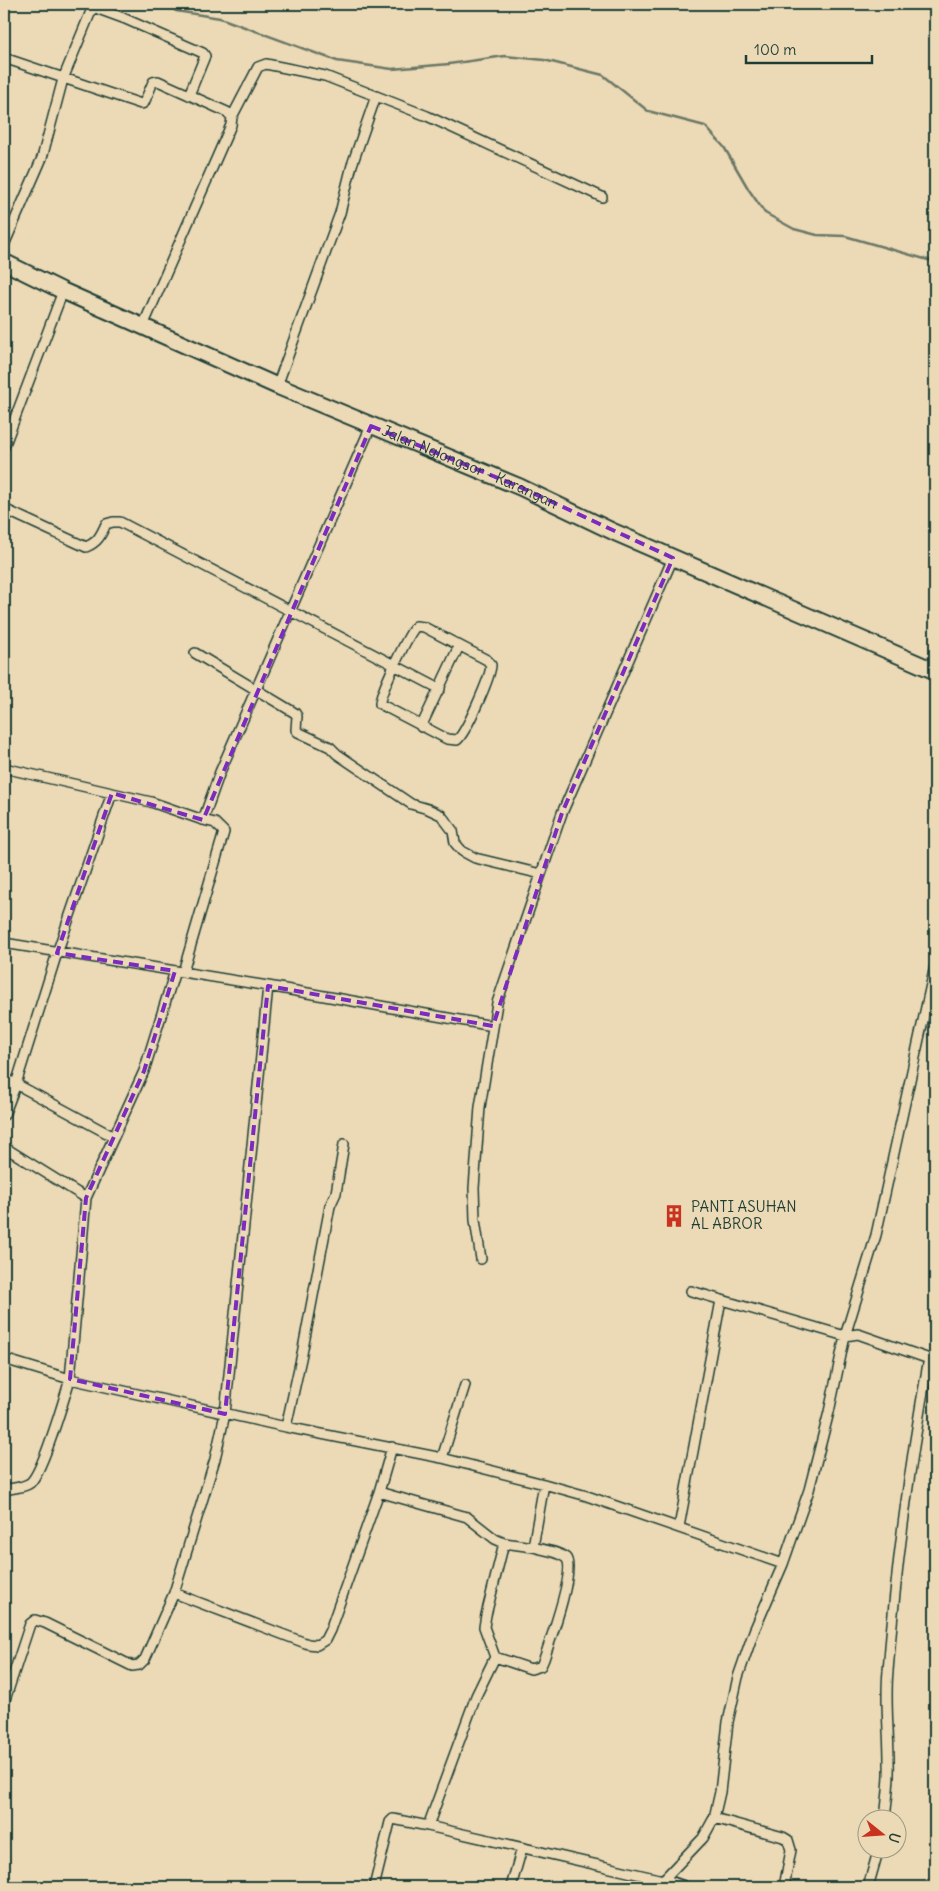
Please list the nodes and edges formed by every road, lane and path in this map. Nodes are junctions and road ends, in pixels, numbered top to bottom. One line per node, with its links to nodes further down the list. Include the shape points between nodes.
1 (93, 5): 3 (street); 4 (street, via 203,52 205,56)
2 (4, 58): 3 (street)
3 (63, 79): 4 (street, via 140,104 155,81); 8 (street, via 42,158)
4 (189, 95): 6 (street)
5 (376, 96): 6 (street, via 325,76 266,64 258,67); 7 (street, via 427,116); 12 (street, via 340,213)
6 (232, 117): 11 (street)
7 (602, 197)
8 (4, 245)
9 (4, 262): 10 (highway, Jalan Nglongsor - Karangan)
10 (63, 291): 11 (highway, Jalan Nglongsor - Karangan); 14 (street)
11 (143, 326): 12 (highway, Jalan Nglongsor - Karangan)
12 (277, 386): 13 (highway, Jalan Nglongsor - Karangan)
13 (371, 426): 16 (highway, Jalan Nglongsor - Karangan, via 520,487); 17 (street)
14 (5, 442)
15 (4, 509): 17 (street, via 86,547 94,544 106,524 120,522)
16 (673, 558): 21 (highway, Jalan Nglongsor - Karangan); 28 (street, via 562,813)
17 (292, 611): 20 (street); 23 (street)
18 (459, 646): 20 (street, via 416,626); 22 (street); 24 (street, via 492,665 464,733 453,740)
19 (195, 653): 23 (street)
20 (394, 666): 22 (street); 24 (street, via 380,704)
21 (935, 671)
22 (440, 689): 24 (street)
23 (256, 691): 27 (street); 28 (street, via 295,713 298,732 330,747 410,804 440,815 454,831 462,852)
24 (422, 727)
25 (4, 768): 26 (street)
26 (112, 793): 27 (street, via 151,802); 30 (street)
27 (202, 820): 32 (street, via 215,823 224,832)
28 (541, 874): 34 (street, via 497,1004)
29 (4, 943): 30 (street)
30 (57, 953): 32 (street); 36 (street)
31 (935, 966): 45 (street, via 876,1235)
32 (179, 972): 33 (street); 38 (street, via 144,1071)
33 (268, 986): 34 (street); 50 (street)
34 (493, 1026): 42 (street, via 480,1106 474,1188)
35 (4, 1079): 36 (street)
36 (16, 1084): 37 (street); 38 (street)
37 (4, 1116)
38 (114, 1137): 41 (street)
39 (344, 1144): 51 (street)
40 (4, 1147): 41 (street)
41 (86, 1198): 48 (street)
42 (481, 1259)
43 (691, 1291): 44 (street)
44 (721, 1300): 45 (street); 57 (street)
45 (845, 1336): 47 (street, via 858,1334); 60 (street, via 809,1490)
46 (4, 1359): 48 (street)
47 (932, 1360): 64 (street, via 917,1425 889,1661)
48 (70, 1379): 50 (street); 55 (street, via 34,1478 23,1486)
49 (465, 1385): 53 (street)
50 (225, 1414): 51 (street); 61 (street, via 216,1460)
51 (286, 1427): 52 (street)
52 (392, 1447): 53 (street); 56 (street)
53 (442, 1458): 54 (street)
54 (544, 1484): 57 (street); 59 (street)
55 (4, 1490)
56 (379, 1492): 58 (street, via 467,1518); 61 (street, via 330,1630 325,1640 317,1645)
57 (679, 1527): 60 (street)
58 (504, 1542): 59 (street); 62 (street, via 484,1627)
59 (533, 1547): 62 (street, via 560,1555 569,1564 544,1659 541,1666 531,1669)
60 (783, 1564): 65 (street, via 738,1677)
61 (174, 1593): 63 (street, via 145,1659 139,1665 132,1666 35,1620 30,1624)
62 (495, 1657): 66 (street, via 476,1696)
63 (4, 1703)
64 (886, 1808)
65 (714, 1818): 69 (street, via 702,1838); 73 (street, via 788,1840 791,1850)
66 (428, 1826): 67 (street); 70 (street, via 398,1819 390,1822)
67 (522, 1848): 69 (street); 71 (street)
68 (875, 1858): 74 (street)
69 (661, 1884): 72 (street)
70 (374, 1887)
71 (511, 1887)
72 (684, 1887)
73 (784, 1887)
74 (868, 1887)

